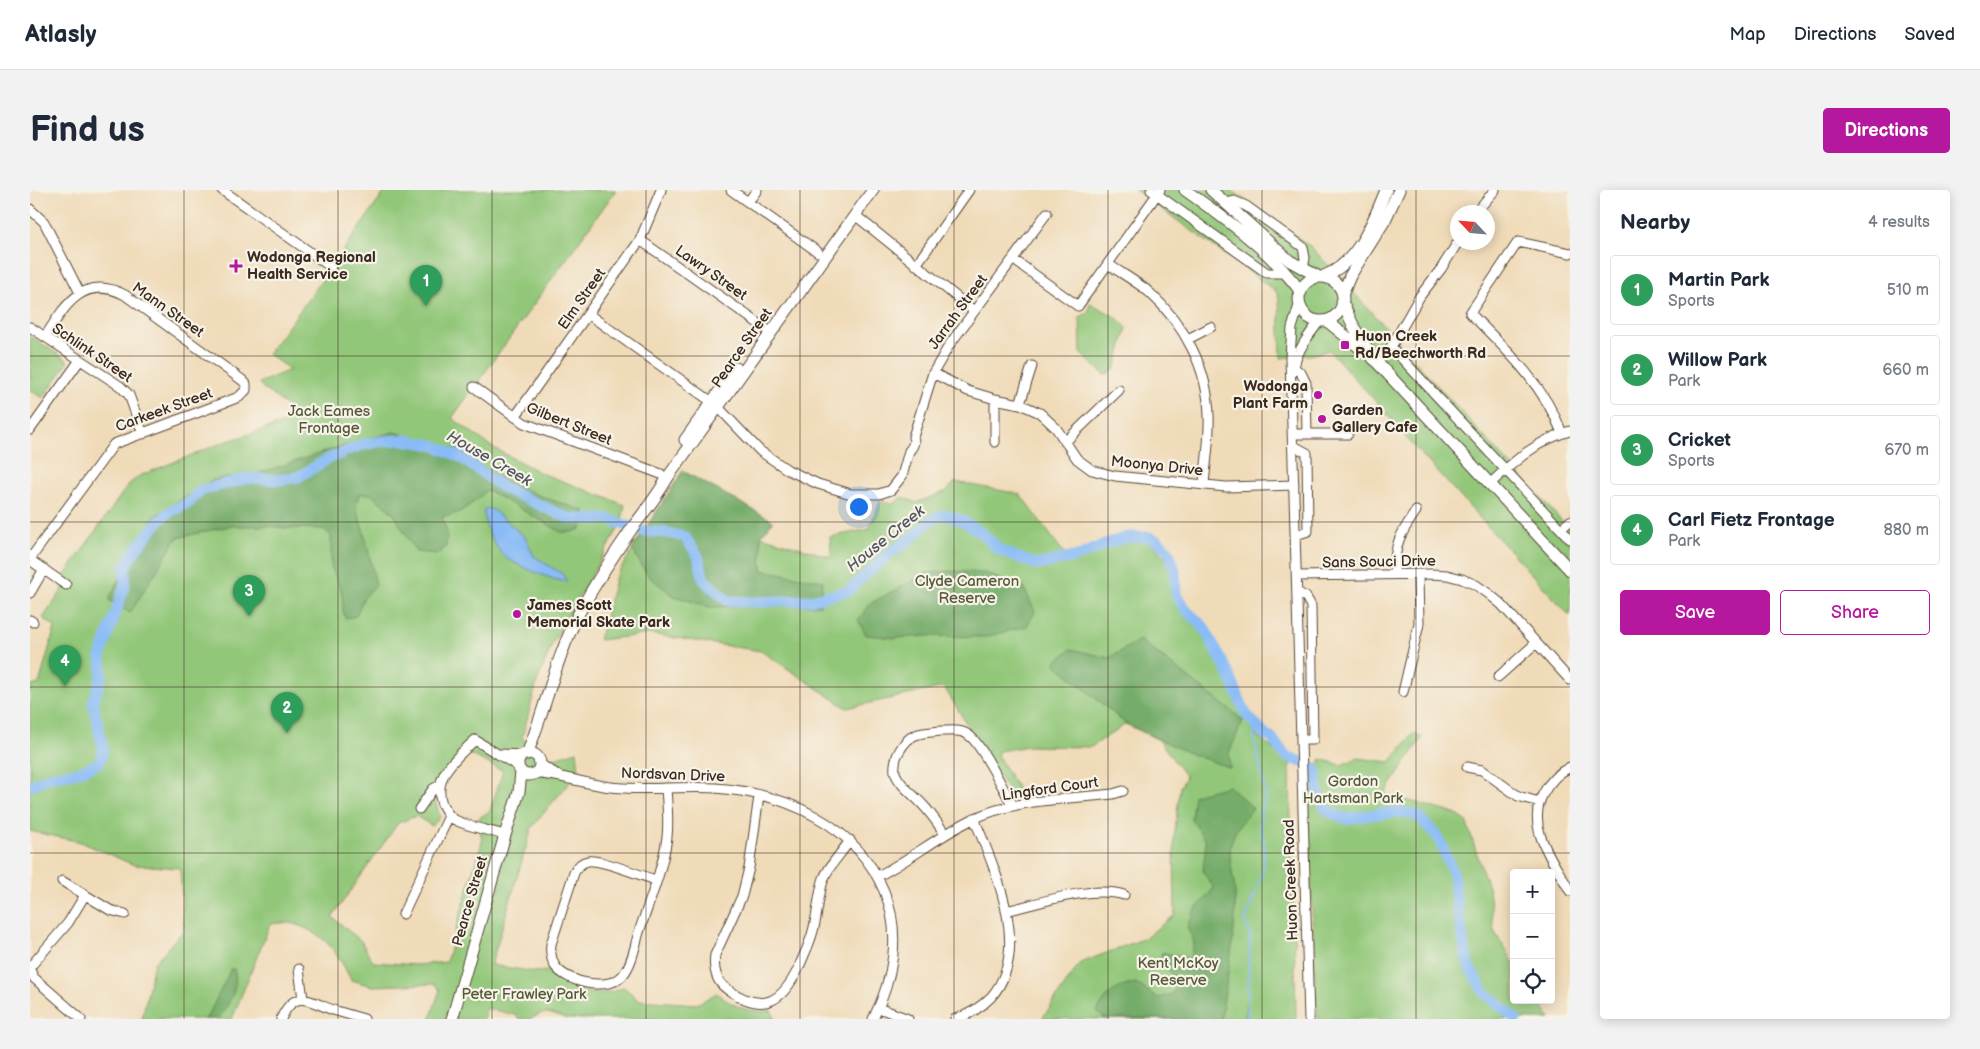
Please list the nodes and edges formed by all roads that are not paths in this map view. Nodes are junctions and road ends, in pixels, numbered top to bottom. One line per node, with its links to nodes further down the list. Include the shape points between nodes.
1 (222, 190): 27 (street)
2 (661, 190): 20 (street, Elm Street)
3 (731, 190): 14 (street)
4 (757, 190): 14 (street)
5 (863, 190): 18 (main road, Pearce Street)
6 (872, 190): 18 (main road, Pearce Street)
7 (969, 190): 26 (street)
8 (1185, 190): 29 (main road, via 1230,222)
9 (1386, 190): 30 (main road, via 1348,261 1339,269)
10 (1399, 190): 33 (main road, via 1385,220 1350,276)
11 (1495, 190): 16 (street)
12 (1156, 192): 25 (street); 29 (street, via 1267,273)
13 (1216, 192): 15 (main road)
14 (748, 202): 23 (street)
15 (1226, 203): 28 (main road); 28 (street, via 1234,201 1246,206 1303,247)
16 (1482, 205)
17 (30, 209): 31 (street, via 44,222)
18 (852, 213): 23 (main road, Pearce Street); 26 (street)
19 (1046, 213): 24 (street, Jarrah Street)
20 (640, 240): 35 (street, Elm Street); 39 (street, Lawry Street)
21 (1453, 250): 42 (street, via 1420,296)
22 (1570, 253): 57 (street, via 1518,242 1470,313 1534,381)
23 (821, 254): 39 (main road, Pearce Street); 54 (main road, Pearce Street)
24 (1014, 260): 25 (street, via 1078,306); 34 (street, Jarrah Street)
25 (1108, 264): 41 (street, via 1147,291)
26 (916, 265): 34 (street)
27 (331, 267)
28 (1303, 269): 30 (main road)
29 (1284, 273): 32 (main road)
30 (1321, 276): 32 (main road, via 1305,285); 33 (main road, via 1334,280)
31 (80, 293): 40 (street, via 64,307); 51 (street, Mann Street, via 102,288 125,295 242,380 246,384)
32 (1300, 297): 36 (main road, via 1306,316); 48 (street, Huon Creek Road, via 1292,328)
33 (1342, 298): 36 (main road, via 1338,314); 44 (main road, via 1356,331)
34 (974, 311): 47 (street, Jarrah Street)
35 (588, 314): 54 (street, Jarrah Street); 55 (street, Elm Street)
36 (1323, 321): 44 (main road); 46 (street, Huon Creek Road, via 1304,342 1296,355)
37 (30, 327): 40 (street, Schlink Street)
38 (1211, 327): 41 (street)
39 (765, 328): 54 (main road, Pearce Street)
40 (45, 337): 43 (street, Schlink Street)
41 (1188, 339): 67 (street, via 1208,395 1209,434)
42 (1391, 347): 44 (street); 65 (street)
43 (80, 360): 56 (street); 58 (street, Schlink Street, via 129,395)
44 (1375, 360): 68 (main road)
45 (1032, 366): 53 (street)
46 (1294, 368): 48 (street, Huon Creek Road); 60 (street, via 1306,383)
47 (933, 372): 52 (street, Moonya Drive, via 968,391); 54 (street, Jarrah Street, via 902,476 895,487 886,492 844,491 818,484 788,470 760,451)
48 (1292, 382): 59 (street, Huon Creek Road)
49 (474, 387): 55 (street, Gilbert Street)
50 (1119, 390): 63 (street)
51 (244, 394): 58 (street, Carkeek Street)
52 (995, 399): 53 (street, Moonya Drive); 62 (street)
53 (1020, 404): 63 (street, Moonya Drive, via 1045,416)
54 (715, 405): 66 (main road, Pearce Street)
55 (515, 417): 66 (street, Gilbert Street)
56 (30, 430)
57 (1566, 432): 65 (street, via 1536,446)
58 (143, 434): 75 (street, Carkeek Street, via 114,444)
59 (1293, 434): 60 (street); 64 (street, Huon Creek Road)
60 (1307, 434): 61 (street)
61 (1348, 434)
62 (995, 442)
63 (1066, 442): 67 (street, Moonya Drive, via 1077,459 1092,470 1115,476)
64 (1294, 446): 69 (street, Huon Creek Road); 73 (street, via 1307,453 1308,532)
65 (1506, 469): 68 (street); 72 (street)
66 (665, 476): 89 (main road, Pearce Street, via 590,592 571,630 554,674)
67 (1204, 484): 69 (street, Moonya Drive, via 1226,487)
68 (1490, 484): 77 (main road)
69 (1294, 485): 73 (street, Huon Creek Road)
70 (1416, 511): 78 (street, via 1397,543)
71 (1570, 521): 72 (street)
72 (1561, 529): 74 (street)
73 (1296, 535): 80 (street, Huon Creek Road)
74 (1570, 539)
75 (30, 559): 76 (street)
76 (44, 569): 81 (street); 83 (street)
77 (1570, 570)
78 (1394, 574): 79 (street, Sans Souci Drive); 80 (street, Sans Souci Drive)
79 (1418, 574): 84 (street, Sans Souci Drive, via 1447,575 1476,585 1501,604); 87 (street, via 1419,624)
80 (1297, 576): 82 (street, Huon Creek Road)
81 (66, 585)
82 (1297, 592): 88 (street, Huon Creek Road); 88 (street, via 1306,597 1311,606 1313,740)
83 (30, 593)
84 (1536, 643): 85 (street); 86 (street, Sans Souci Drive)
85 (1498, 677)
86 (1570, 680)
87 (1403, 692)
88 (1301, 740): 125 (street, Huon Creek Road)
89 (529, 765): 92 (street, Nordsvan Drive, via 497,754 475,740 448,767); 93 (street, Nordsvan Drive, via 591,784); 102 (main road, Pearce Street)
90 (1468, 767): 96 (street, via 1482,770 1518,796)
91 (1570, 767): 96 (street, via 1553,778)
92 (440, 785): 98 (street, via 432,789); 99 (street, via 440,797)
93 (666, 788): 95 (street, Nordsvan Drive, via 716,788); 105 (street, via 667,840)
94 (1123, 791): 97 (street, Lingford Court)
95 (759, 796): 103 (street, Nordsvan Drive, via 804,811 830,824); 103 (street, via 742,896 715,955 714,965 724,988 752,1002 777,998 790,986 813,932 825,877)
96 (1539, 802): 107 (street, via 1538,831)
97 (1013, 806): 100 (street, Lingford Court); 101 (street, via 970,736 953,731 913,735 898,753 895,772)
98 (419, 810)
99 (449, 816): 102 (street); 112 (street)
100 (974, 818): 101 (street, Lingford Court); 110 (street, via 994,868)
101 (946, 834): 104 (street, Lingford Court)
102 (505, 835): 121 (main road, Pearce Street)
103 (850, 840): 104 (street, Nordsvan Drive)
104 (878, 876): 116 (street, Nordsvan Drive, via 889,904 894,940 893,961)
105 (656, 880): 105 (street, via 627,969 620,979 609,984 591,984 568,977 556,966 551,956 553,937 574,873 581,863 600,863)
106 (62, 881): 108 (street)
107 (1570, 890)
108 (85, 895): 111 (street, via 110,910); 113 (street, via 68,923)
109 (1124, 895): 110 (street, via 1097,892)
110 (1006, 911): 124 (street, via 1010,952 1002,980 996,991 974,1012)
111 (125, 914)
112 (403, 914)
113 (30, 968): 117 (street, via 34,978)
114 (299, 969): 115 (street)
115 (303, 999): 119 (street, via 287,1007); 120 (street)
116 (879, 1008): 122 (street, Nordsvan Drive); 123 (street)
117 (69, 1015): 118 (street)
118 (81, 1019)
119 (281, 1019)
120 (364, 1019)
121 (452, 1019)
122 (873, 1019)
123 (908, 1019)
124 (956, 1019)
125 (1309, 1019)

